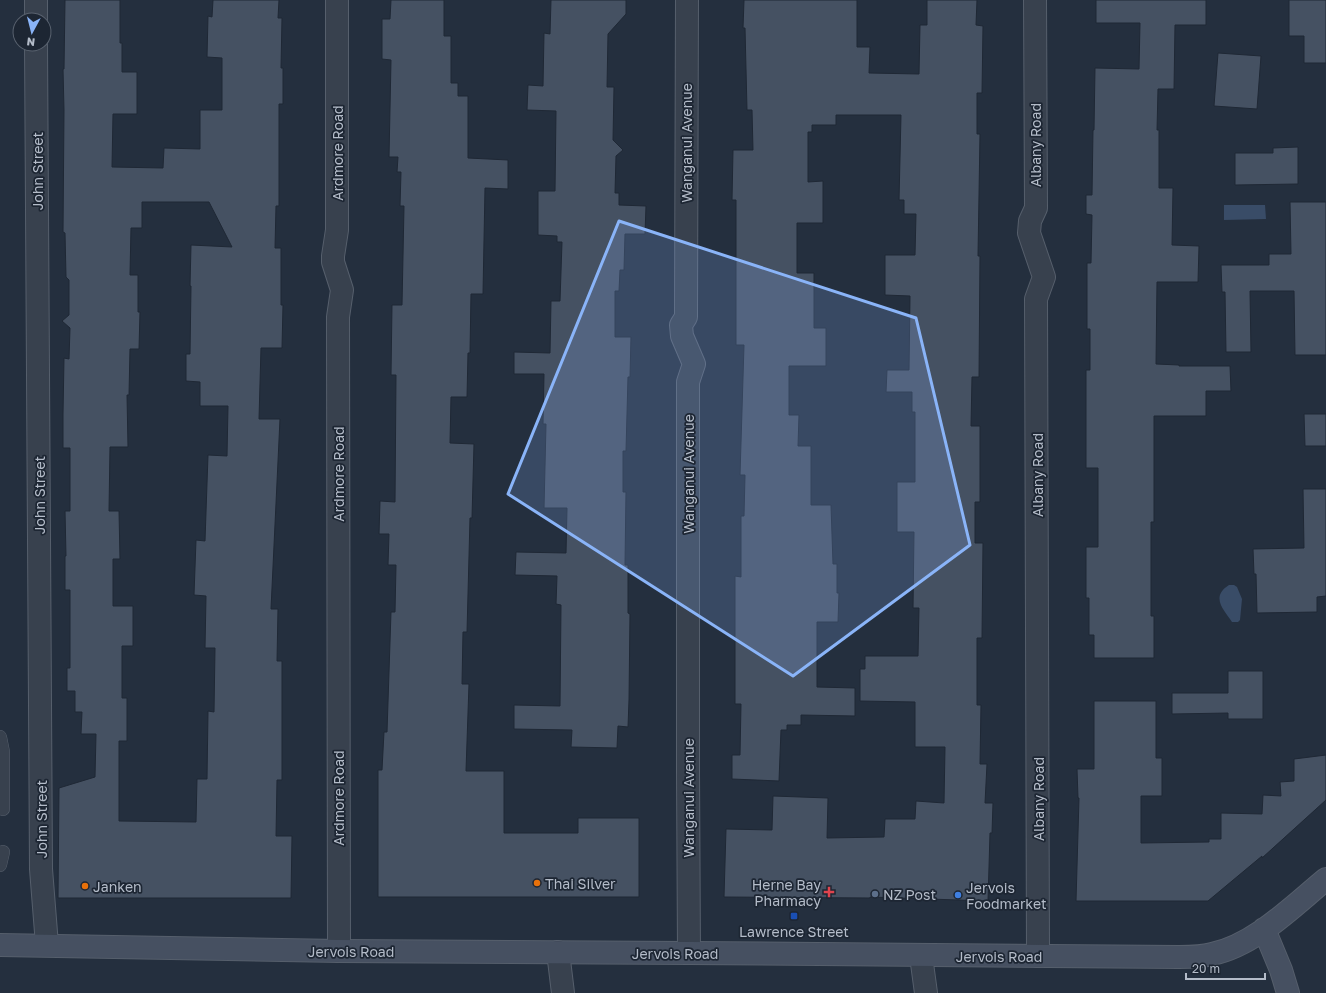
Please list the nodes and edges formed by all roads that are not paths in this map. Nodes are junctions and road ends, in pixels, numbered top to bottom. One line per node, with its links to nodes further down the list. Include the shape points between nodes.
1 (36, 0): 5 (street)
2 (337, 0): 15 (street, Ardmore Road, via 337,230 333,262 342,290 338,317)
3 (687, 0): 17 (street, Wanganui Avenue, via 686,312 681,330 694,364 688,382)
4 (1035, 0): 19 (street, Albany Road, via 1036,208 1030,221 1029,232 1044,277 1036,299)
5 (36, 12)
6 (36, 52): 14 (street, John Street, via 41,869)
7 (0, 737): 8 (lane, via 3,752)
8 (3, 809)
9 (3, 852): 10 (lane)
10 (0, 865)
11 (1326, 879): 12 (main road, Jervois Road)
12 (1264, 930): 19 (main road, Jervois Road, via 1232,948 1199,956); 22 (main road)
13 (2, 942): 14 (main road, Jervois Road)
14 (47, 945): 15 (main road, Jervois Road)
15 (339, 951): 16 (main road, Jervois Road)
16 (558, 952): 17 (main road, Jervois Road); 20 (street)
17 (689, 953): 18 (main road, Jervois Road)
18 (922, 956): 19 (main road, Jervois Road); 21 (street)
19 (1038, 956)
20 (563, 993)
21 (926, 993)
22 (1288, 993)

